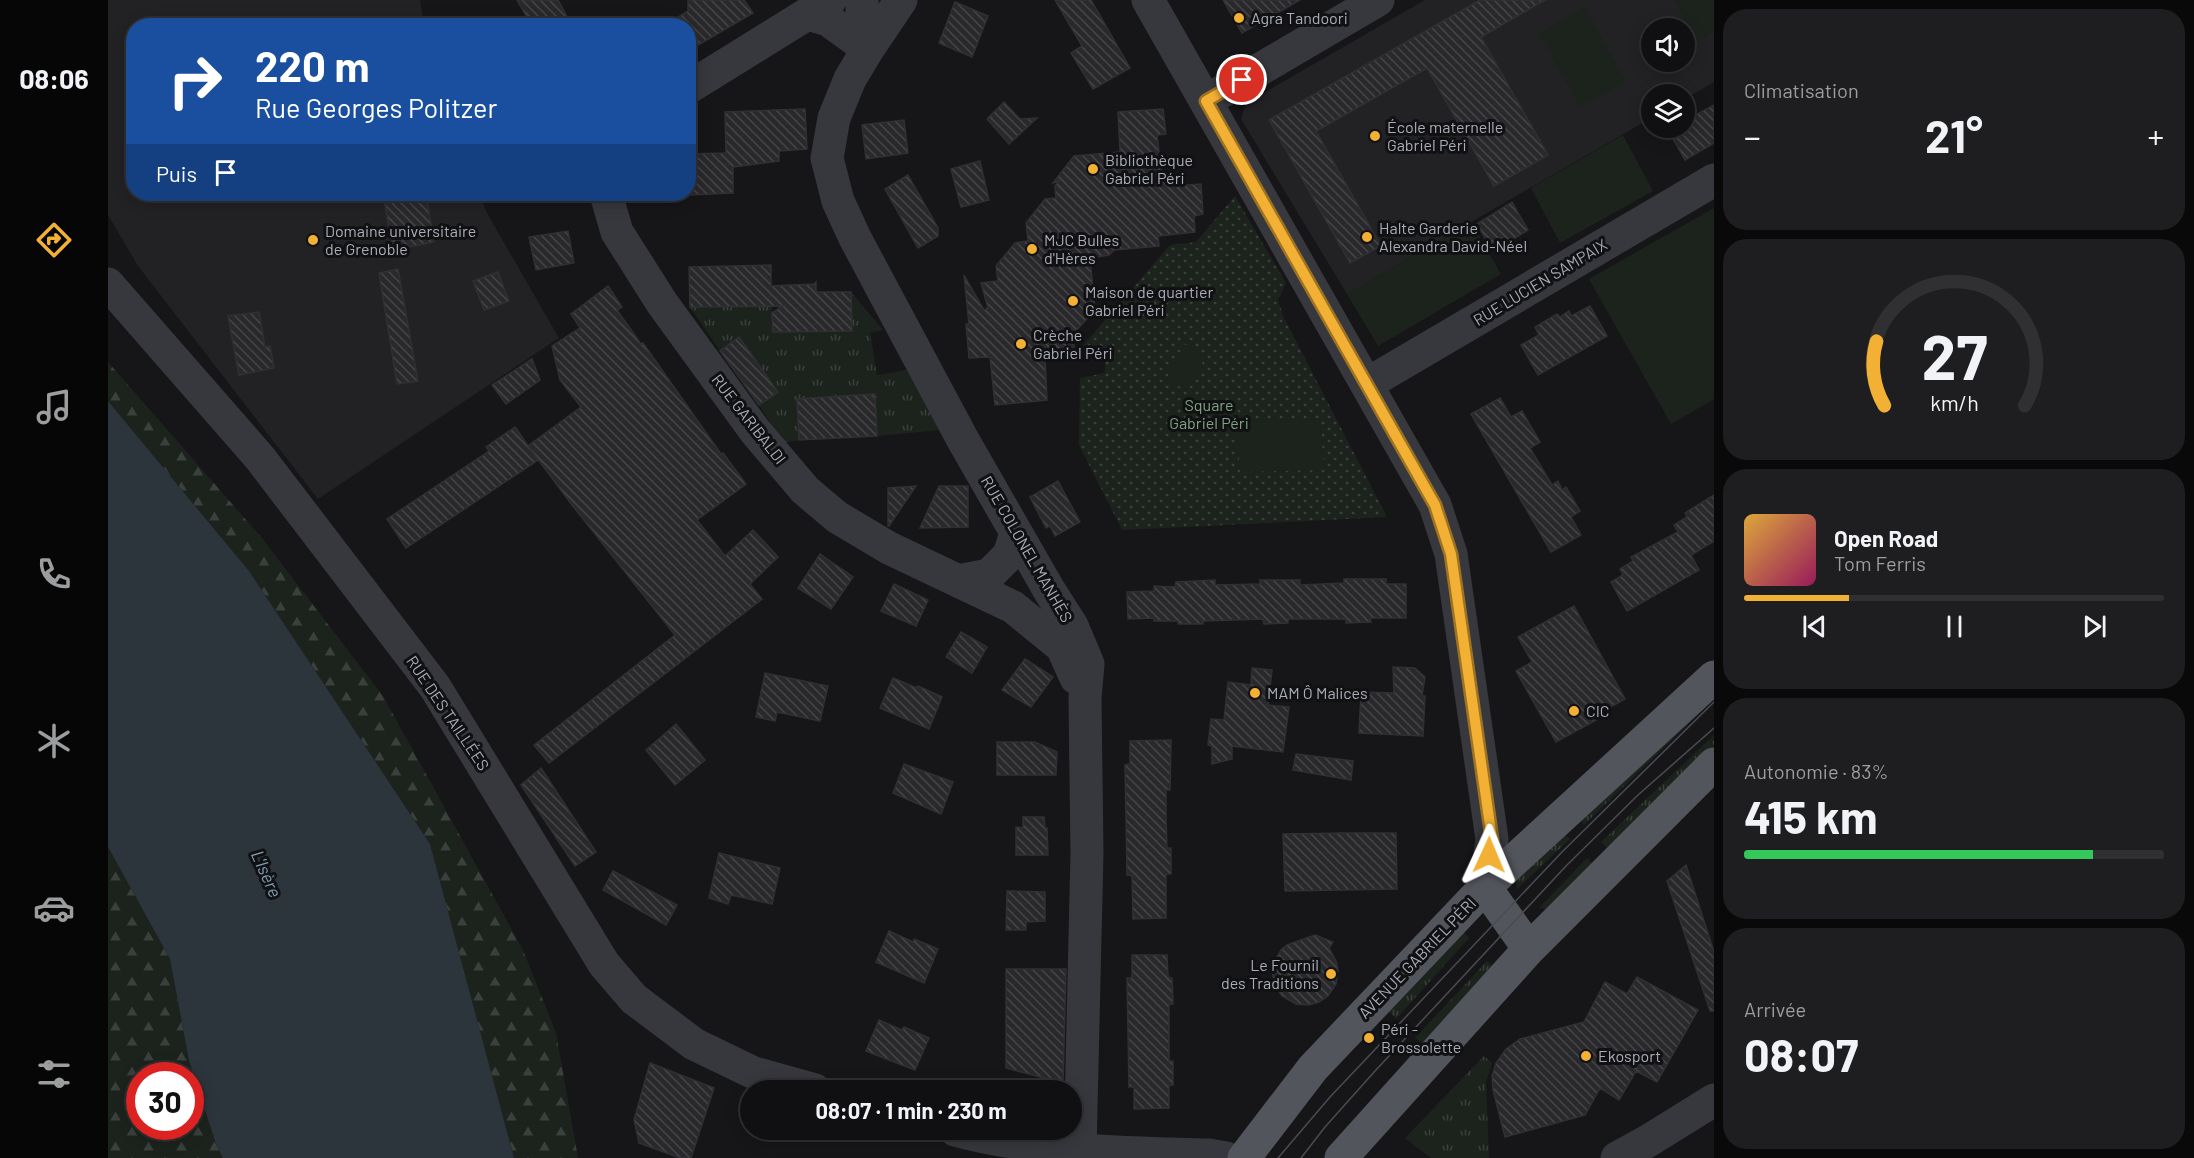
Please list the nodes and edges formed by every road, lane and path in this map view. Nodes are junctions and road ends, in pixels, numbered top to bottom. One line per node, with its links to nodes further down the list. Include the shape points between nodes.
1 (862, 0): 6 (street)
2 (901, 0): 6 (street, RUE COLONEL MANHÈS)
3 (1148, 0): 8 (street)
4 (1378, 0): 8 (street)
5 (818, 7): 6 (street, via 828,20); 7 (street)
6 (868, 49): 13 (street, RUE COLONEL MANHÈS, via 834,118 827,158 838,201)
7 (696, 83)
8 (1206, 101): 12 (street)
9 (1714, 180): 12 (street, RUE LUCIEN SAMPAIX)
10 (608, 201): 14 (street, RUE GARIBALDI, via 617,232 662,303 755,431 805,490 837,517 880,543)
11 (108, 284): 20 (street, RUE DES TAILLÉES, via 260,458 435,687 604,964 627,991 694,1044 754,1073)
12 (1367, 384): 18 (street, via 1435,505 1451,554 1492,839)
13 (1016, 533): 14 (street, via 1009,555 989,575); 16 (street, RUE COLONEL MANHÈS, via 1072,626 1088,664)
14 (958, 581): 16 (street, RUE GARIBALDI, via 1013,607 1062,647)
15 (1714, 677): 18 (main road, AVENUE GABRIEL PÉRI)
16 (1085, 699): 23 (street, RUE COLONEL MANHÈS, via 1088,853)
17 (1714, 764): 19 (main road)
18 (1485, 887): 19 (main road); 25 (main road, AVENUE GABRIEL PÉRI, via 1313,1068)
19 (1528, 950): 26 (main road)
20 (779, 1080)
21 (1714, 1100): 27 (street)
22 (1004, 1140): 23 (street)
23 (1080, 1150): 24 (street)
24 (1226, 1158)
25 (1244, 1158)
26 (1341, 1158)
27 (1617, 1158)

